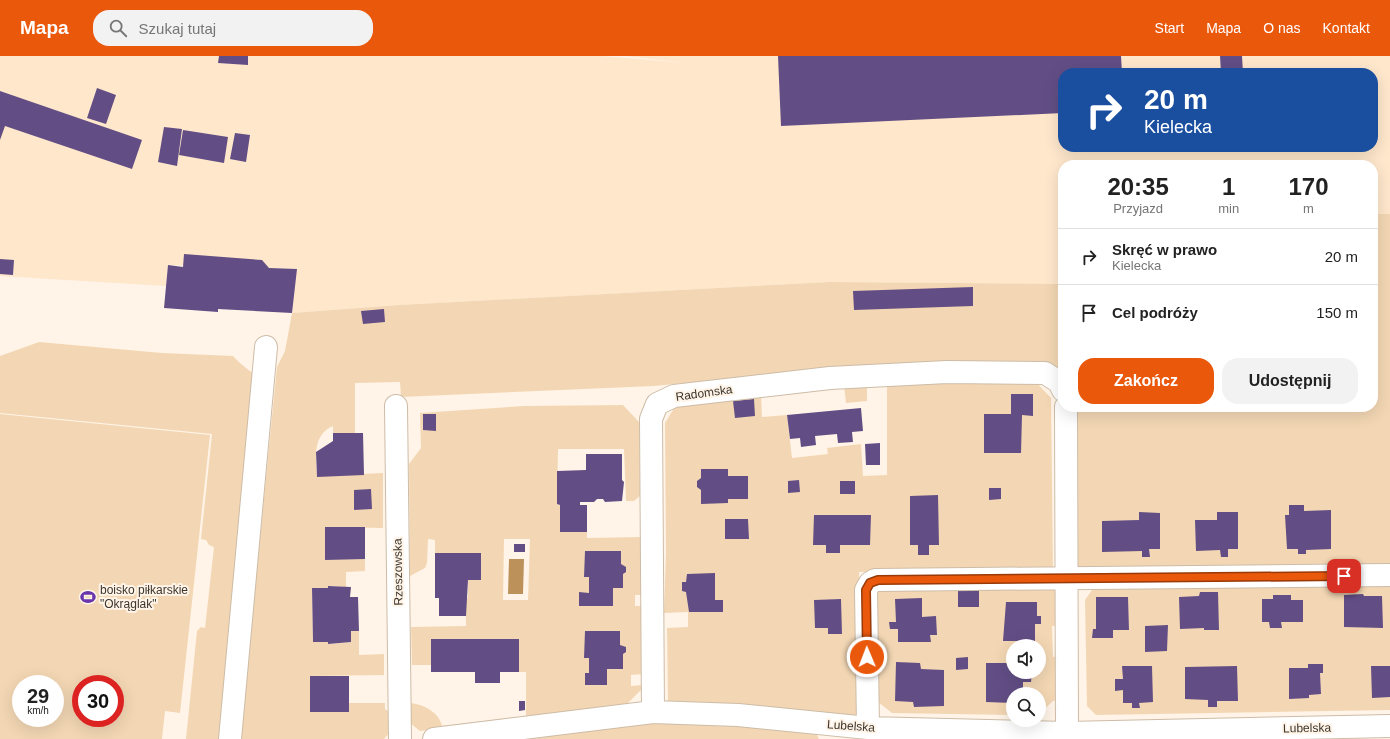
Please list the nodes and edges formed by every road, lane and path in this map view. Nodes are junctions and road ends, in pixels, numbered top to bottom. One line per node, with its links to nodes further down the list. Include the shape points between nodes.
1 (266, 347): 13 (street)
2 (1058, 384): 7 (street, Radomska, via 1045,373 947,372 830,378 674,396 657,404 651,419)
3 (396, 406): 14 (street, Rzeszowska)
4 (1066, 412): 6 (street)
5 (1390, 575): 6 (street)
6 (1067, 578): 9 (street, via 893,579 870,583 866,590); 11 (street)
7 (653, 712): 10 (street, Lubelska, via 738,715); 15 (street, Lubelska)
8 (1390, 726): 12 (street, Lubelska)
9 (868, 728): 10 (street, Lubelska); 11 (street, Lubelska)
10 (829, 732)
11 (1067, 733): 12 (street, Lubelska)
12 (1314, 733)
13 (230, 739)
14 (400, 739)
15 (434, 739)

